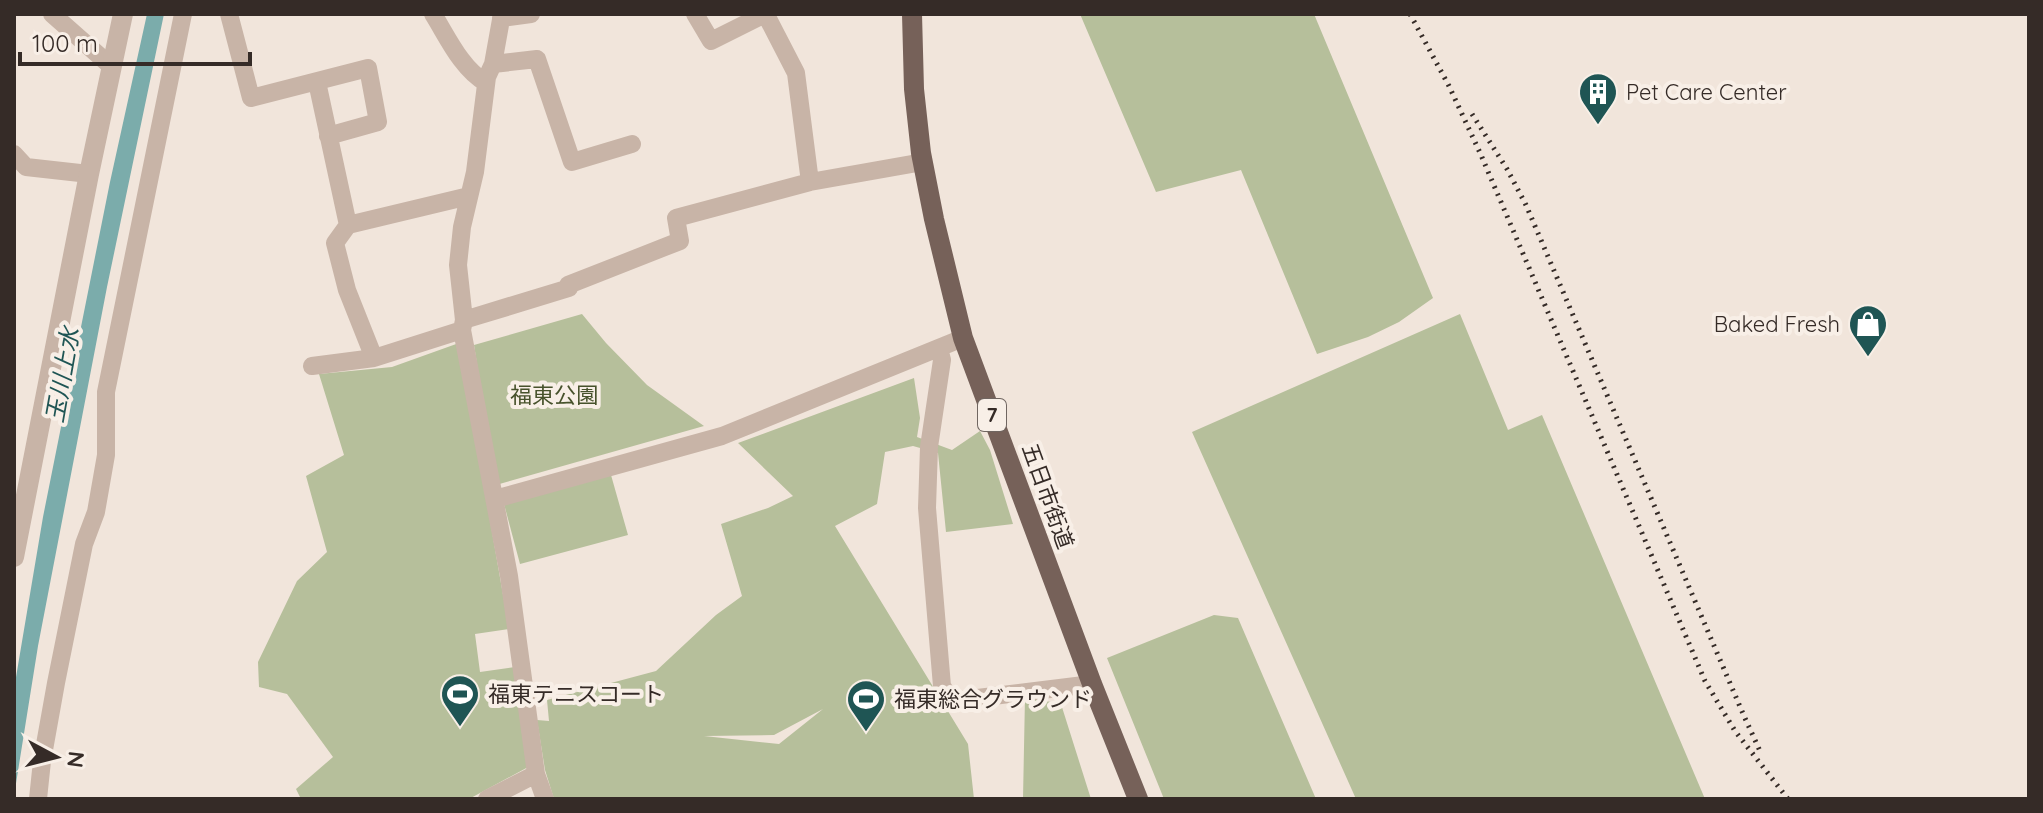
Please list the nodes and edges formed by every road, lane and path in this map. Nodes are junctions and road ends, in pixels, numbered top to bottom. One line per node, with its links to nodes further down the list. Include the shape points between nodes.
1 (52, 14): 12 (street)
2 (123, 14): 12 (street)
3 (229, 14): 13 (street, via 251,98)
4 (433, 14): 14 (street, via 473,75)
5 (531, 14): 10 (street)
6 (695, 14): 7 (street, via 711,41)
7 (765, 14): 20 (street, via 796,73)
8 (912, 14): 18 (main road, 五日市街道 / 7)
9 (187, 15): 32 (street, via 106,392 106,455 56,683)
10 (502, 16): 11 (street)
11 (493, 64): 14 (street); 16 (street, via 537,59 572,162)
12 (112, 67): 19 (street)
13 (317, 82): 15 (street); 15 (street, via 368,68 378,122)
14 (486, 83): 21 (street)
15 (328, 136): 22 (street)
16 (632, 144)
17 (14, 154): 19 (street, via 26,167)
18 (923, 162): 20 (street); 24 (main road, 五日市街道 / 7)
19 (89, 174): 29 (street)
20 (810, 182): 23 (street, via 676,218 680,241)
21 (469, 196): 22 (street); 23 (street, via 458,265)
22 (348, 225): 26 (street, via 335,243)
23 (463, 325): 26 (street); 28 (street)
24 (963, 338): 25 (street); 30 (main road, 五日市街道 / 7)
25 (939, 348): 28 (street, via 722,436); 30 (street, via 927,508 942,686 948,696 961,700)
26 (374, 358): 27 (street)
27 (312, 366)
28 (495, 499): 31 (street)
29 (15, 546)
30 (1092, 684): 35 (main road, 五日市街道 / 7)
31 (536, 774): 33 (street); 34 (street)
32 (38, 799)
33 (487, 799)
34 (545, 799)
35 (1138, 799)

